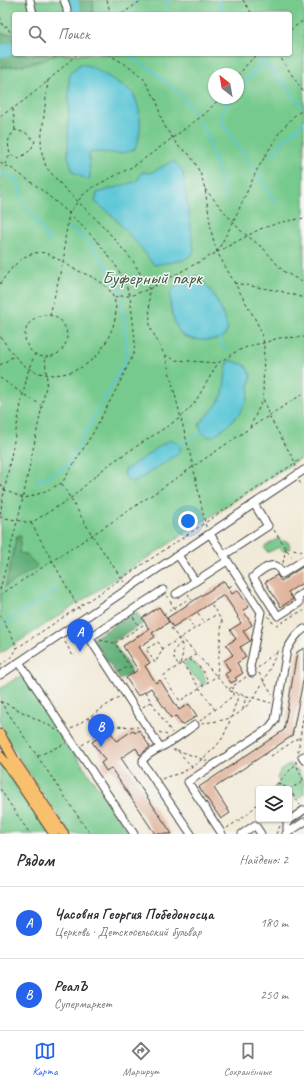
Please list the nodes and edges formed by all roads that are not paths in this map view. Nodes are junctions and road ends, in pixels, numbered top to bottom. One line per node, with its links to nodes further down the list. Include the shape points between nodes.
1 (30, 0): 3 (street)
2 (64, 0): 4 (street)
3 (33, 12)
4 (68, 12)
5 (303, 472): 6 (street)
6 (254, 504): 7 (street); 9 (street, via 268,526)
7 (210, 534): 8 (street); 9 (street)
8 (178, 555): 11 (street); 15 (street)
9 (225, 558): 11 (street); 19 (street, via 261,612 250,667)
10 (304, 560): 13 (street, via 282,574 275,565 252,577 278,616 298,603 297,597)
11 (195, 581): 14 (street)
12 (163, 590): 17 (street)
13 (304, 593)
14 (176, 594)
15 (81, 620): 17 (street); 18 (street)
16 (304, 629): 29 (street, via 298,633 287,650 275,720 269,728 188,782)
17 (89, 638): 23 (street, via 144,727)
18 (19, 662): 20 (street); 32 (street)
19 (252, 674)
20 (0, 675)
21 (195, 725): 23 (street)
22 (0, 734): 31 (main road, via 16,763)
23 (160, 747): 33 (street, via 145,757 144,763)
24 (301, 755): 26 (street)
25 (0, 756): 30 (main road)
26 (300, 760)
27 (302, 808): 36 (street, via 287,822)
28 (304, 822): 36 (street)
29 (221, 833)
30 (54, 834)
31 (64, 834)
32 (134, 834)
33 (191, 834)
34 (242, 834): 35 (street, via 255,825)
35 (261, 834)
36 (287, 834)

